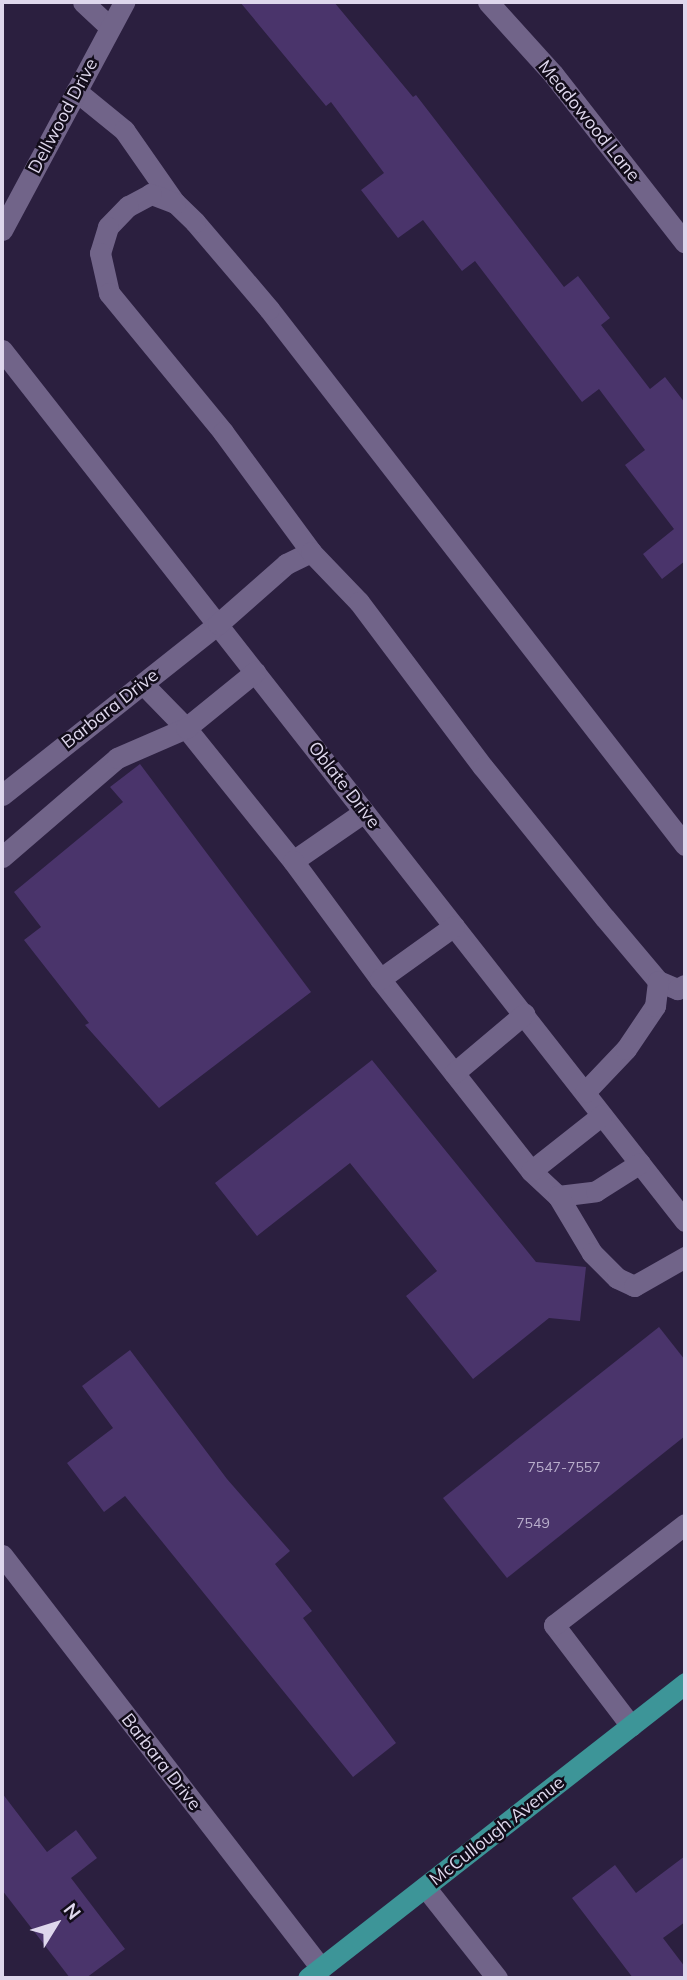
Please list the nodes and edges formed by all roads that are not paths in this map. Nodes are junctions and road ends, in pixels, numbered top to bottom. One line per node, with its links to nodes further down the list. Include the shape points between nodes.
1 (83, 2): 4 (street)
2 (124, 2): 4 (street, Dellwood Drive)
3 (488, 2): 8 (street, Meadowood Lane, via 553,74)
4 (110, 27): 5 (street, Dellwood Drive)
5 (76, 90): 6 (street, via 124,130); 7 (street, Dellwood Drive)
6 (175, 203): 10 (street, via 151,194 128,205 108,227 100,253 108,293 223,432); 17 (street, via 269,309)
7 (2, 230)
8 (685, 243)
9 (2, 350): 11 (street, Oblate Drive)
10 (311, 552): 11 (street, Barbara Drive, via 286,564); 22 (street, via 359,603 483,767)
11 (218, 624): 12 (street, Oblate Drive); 13 (street, Barbara Drive)
12 (255, 672): 14 (street); 16 (street, Oblate Drive)
13 (143, 684): 14 (street); 15 (street, Barbara Drive)
14 (186, 728): 18 (street, via 117,758); 19 (street)
15 (2, 794)
16 (364, 811): 19 (street); 20 (street, Oblate Drive)
17 (685, 845)
18 (2, 857)
19 (293, 861): 21 (street)
20 (454, 926): 21 (street); 24 (street, Oblate Drive)
21 (380, 979): 25 (street)
22 (659, 981): 23 (street, via 677,989); 26 (street, via 655,1006 626,1049)
23 (685, 985)
24 (523, 1014): 25 (street); 26 (street, Oblate Drive)
25 (454, 1073): 29 (street)
26 (585, 1092): 27 (street, Oblate Drive)
27 (603, 1115): 28 (street, Oblate Drive); 29 (street)
28 (640, 1163): 30 (street, via 596,1191); 31 (street, Oblate Drive)
29 (531, 1171): 30 (street)
30 (558, 1196): 32 (street, via 592,1253 617,1278 634,1286)
31 (685, 1221)
32 (685, 1257)
33 (685, 1524): 36 (street, via 554,1625)
34 (2, 1555): 38 (street, Barbara Drive)
35 (685, 1683): 36 (main road, McCullough Avenue)
36 (631, 1726): 37 (main road, McCullough Avenue)
37 (425, 1886): 38 (main road, McCullough Avenue); 39 (street)
38 (314, 1973)
39 (497, 1978)

